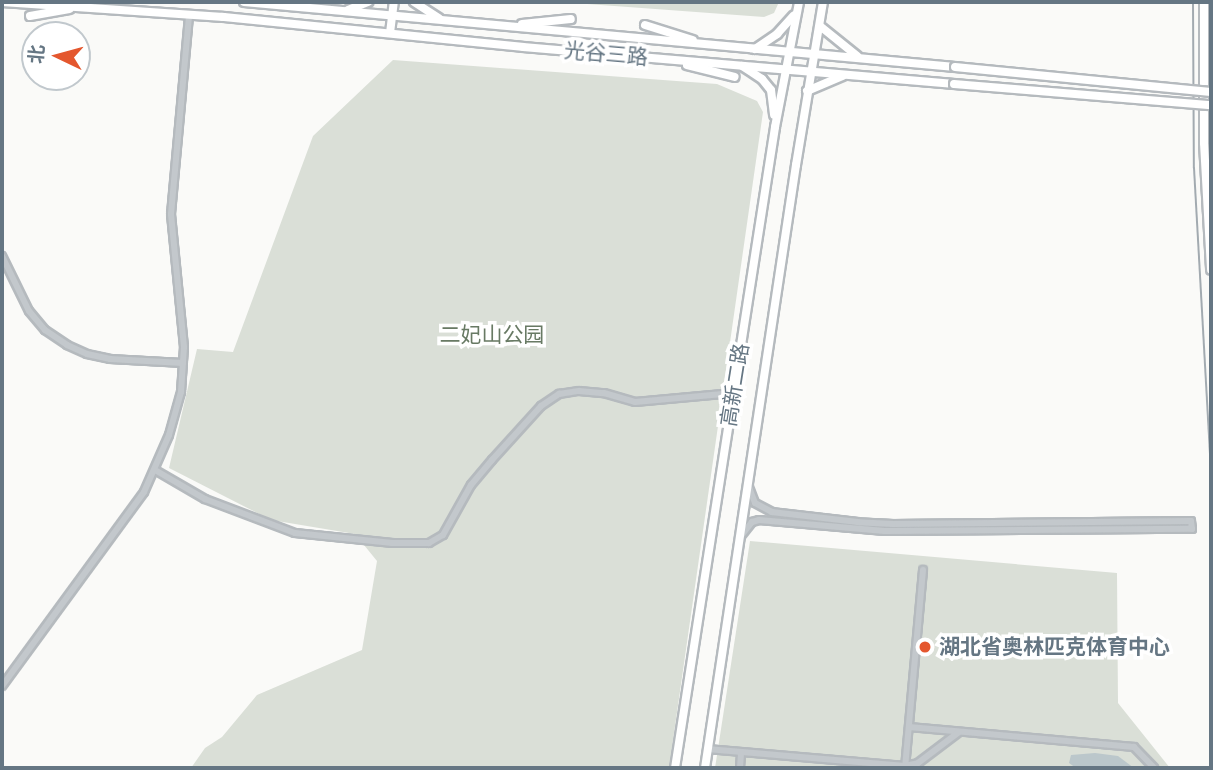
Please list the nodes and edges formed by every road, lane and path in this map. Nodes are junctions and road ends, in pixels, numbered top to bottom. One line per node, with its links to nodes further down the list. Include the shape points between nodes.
1 (2, 2): 8 (main road, 光谷三路)
2 (244, 2): 10 (main road, 光谷三路)
3 (368, 2): 10 (main road)
4 (394, 2): 13 (main road)
5 (414, 2): 15 (main road)
6 (824, 2): 18 (main road, 高新二路)
7 (1204, 2): 36 (main road, via 1204,143)
8 (81, 6): 11 (main road, 光谷三路); 12 (main road)
9 (798, 6): 21 (main road, via 785,27); 22 (main road, 高新二路)
10 (344, 12): 13 (main road, 光谷三路)
11 (190, 15): 19 (main road, 光谷三路); 37 (street, via 171,214 174,268 183,311)
12 (30, 16)
13 (392, 16): 15 (main road, 光谷三路); 19 (main road)
14 (571, 19): 17 (main road)
15 (445, 21): 17 (main road, 光谷三路)
16 (645, 25): 20 (main road)
17 (504, 26): 20 (main road, 光谷三路)
18 (820, 26): 23 (main road, 高新二路); 24 (main road)
19 (390, 33): 25 (main road, 光谷三路)
20 (709, 45): 21 (main road, 光谷三路)
21 (755, 49): 22 (main road, 光谷三路)
22 (788, 53): 23 (main road, 光谷三路); 27 (main road, 高新二路)
23 (814, 53): 24 (main road, 光谷三路); 28 (main road, 高新二路)
24 (859, 58): 32 (main road, 光谷三路, bridge)
25 (660, 59): 26 (main road, 光谷三路); 30 (main road)
26 (739, 65): 27 (main road, 光谷三路); 34 (main road, via 771,90)
27 (786, 68): 28 (main road, 光谷三路); 34 (main road, 高新二路)
28 (811, 70): 29 (main road, 光谷三路); 31 (main road, 高新二路)
29 (848, 74): 31 (main road); 33 (main road, 光谷三路, bridge)
30 (735, 77)
31 (807, 91): 40 (main road, 高新二路)
32 (1211, 92)
33 (1211, 105)
34 (775, 127): 38 (main road, 高新二路)
35 (2, 256): 37 (street, via 29,311 67,345 110,359)
36 (1211, 270)
37 (183, 363): 39 (street, via 181,392)
38 (734, 393): 39 (street, via 635,402 604,393 559,394 541,406 492,460 471,485 443,536 429,543 295,533 205,499); 49 (main road, 高新二路)
39 (155, 470): 43 (street, via 132,509)
40 (748, 485): 41 (main road, 高新二路); 41 (street, via 755,503 772,512 858,522 1191,521 1192,529 885,531 759,520)
41 (738, 540): 46 (main road, 高新二路)
42 (923, 570): 44 (street)
43 (2, 686)
44 (909, 727): 45 (street); 48 (street)
45 (959, 732): 48 (street, via 918,763); 52 (street, via 1135,747)
46 (707, 749): 47 (street); 50 (main road, 高新二路)
47 (741, 752): 48 (street); 51 (street)
48 (905, 767)
49 (675, 768)
50 (705, 768)
51 (740, 768)
52 (1154, 768)

